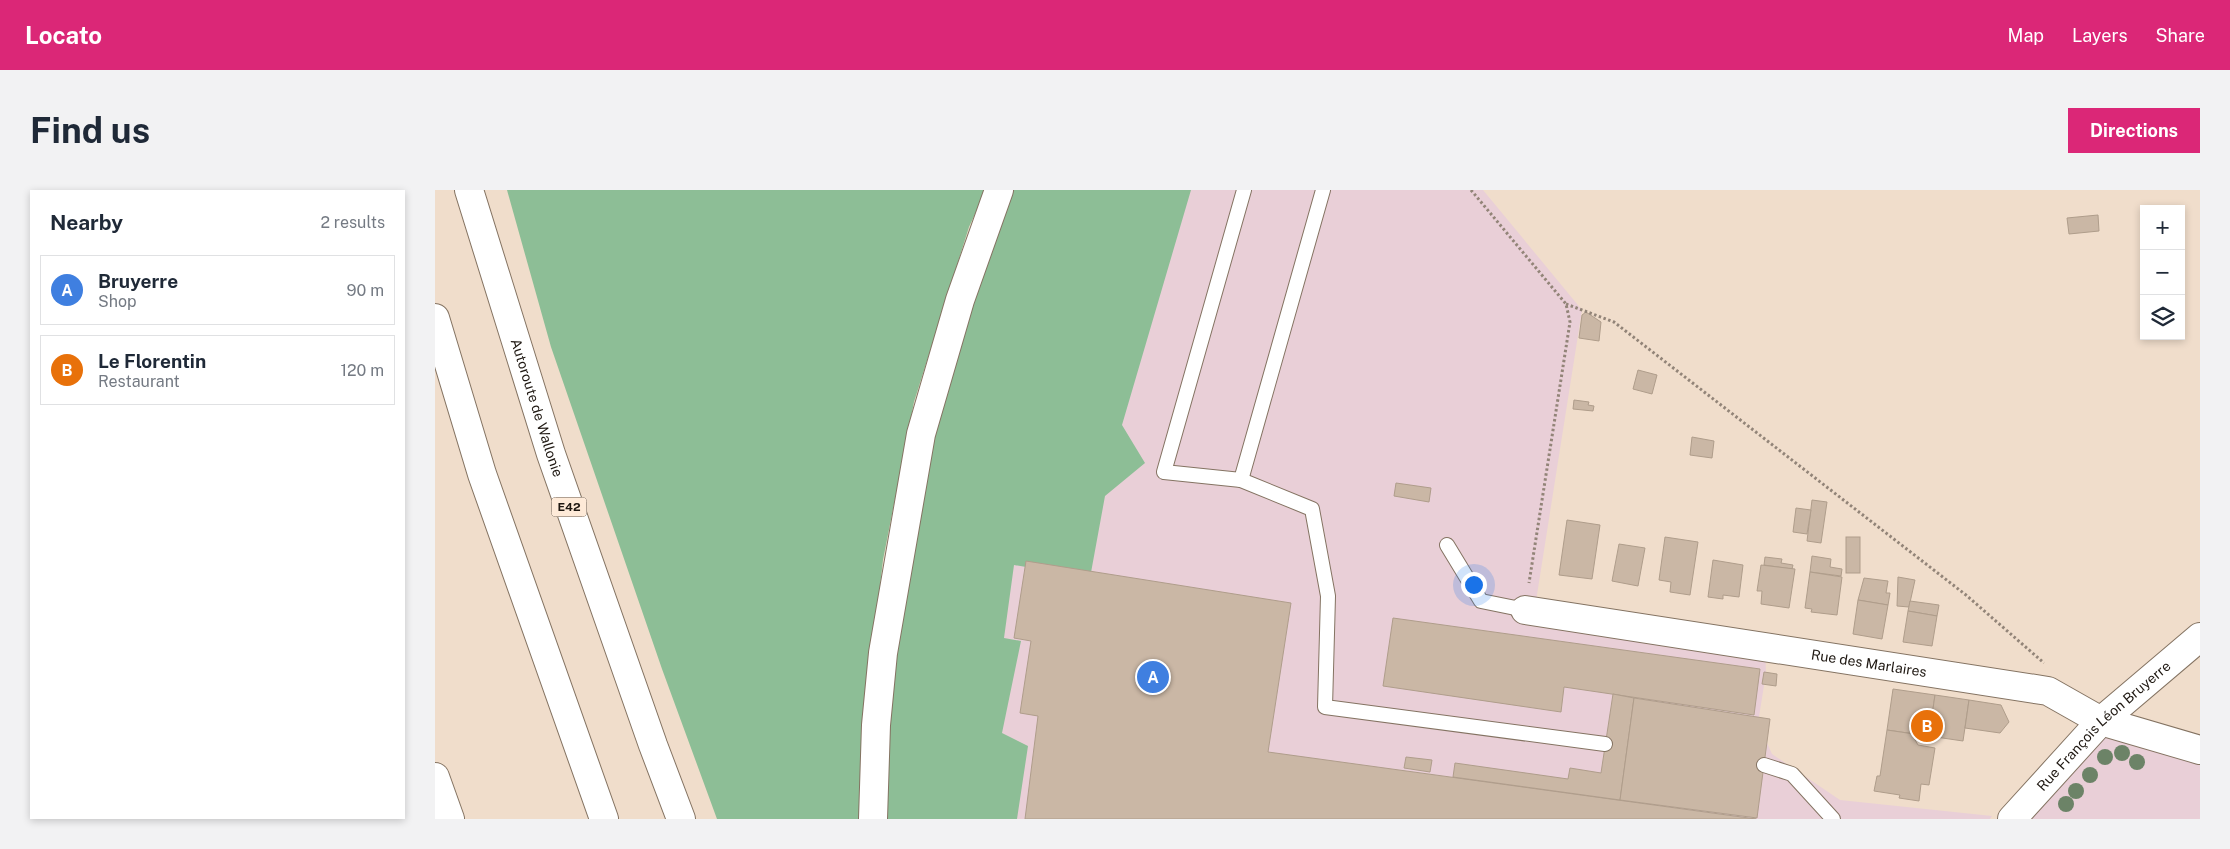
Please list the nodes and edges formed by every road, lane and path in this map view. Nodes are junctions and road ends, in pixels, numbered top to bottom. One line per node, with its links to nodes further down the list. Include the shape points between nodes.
1 (469, 190): 20 (main road, Autoroute de Wallonie / E42, via 551,454)
2 (999, 190): 21 (main road, via 960,300 921,434 883,653 876,725)
3 (1245, 190): 8 (lane, via 1164,472)
4 (1323, 190): 8 (lane)
5 (1471, 190): 6 (path)
6 (1566, 304): 10 (path, via 1571,322); 12 (path, via 1614,322 1966,595 2053,671)
7 (435, 318): 19 (main road, via 482,474)
8 (1241, 480): 14 (lane, via 1312,509 1328,596 1325,707)
9 (1447, 544): 10 (lane, via 1481,601)
10 (1525, 610): 12 (main road, Rue des Marlaires, via 2048,691)
11 (2200, 637): 13 (main road, Rue François Léon Bruyerre)
12 (2055, 695): 13 (main road, Rue des Marlaires)
13 (2101, 721): 15 (main road, Rue des Marlaires); 23 (main road, Rue François Léon Bruyerre)
14 (1605, 744)
15 (2200, 750)
16 (1763, 764): 22 (lane, via 1792,774)
17 (435, 777): 18 (main road)
18 (450, 819)
19 (604, 819)
20 (681, 819)
21 (873, 819)
22 (1833, 819)
23 (2012, 819)

